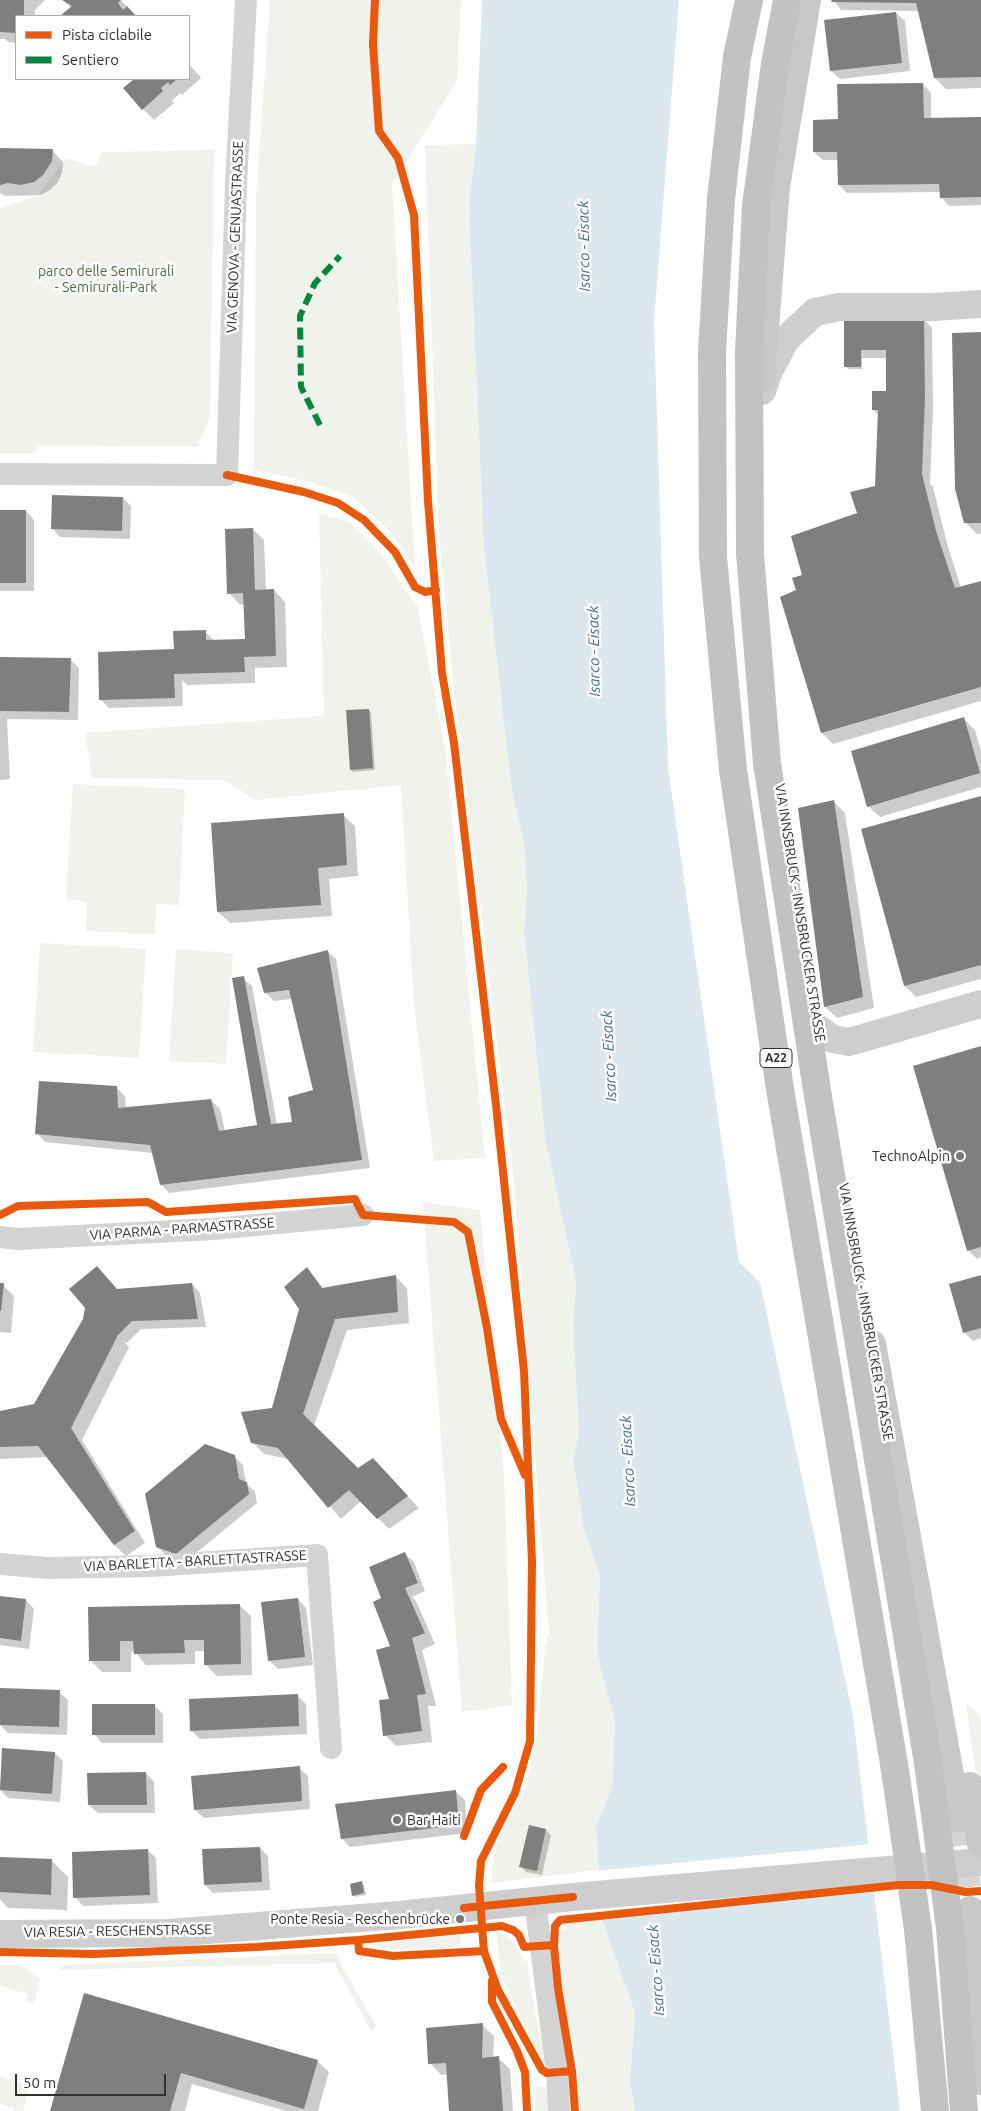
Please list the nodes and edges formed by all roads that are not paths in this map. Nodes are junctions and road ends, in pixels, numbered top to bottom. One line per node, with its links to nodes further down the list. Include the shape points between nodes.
1 (246, 0): 7 (street, VIA GENOVA - GENUASTRASSE, via 227,475)
2 (749, 0): 23 (highway, A22, bridge, via 737,56 721,200 712,352 713,557 734,780 780,1089 895,1770 918,1929)
3 (786, 0): 24 (highway, A22, bridge, via 756,206 748,352 750,554 766,753 817,1090 928,1763 950,1928)
4 (807, 0): 6 (main road, VIA INNSBRUCK - INNSBRUCKER STRASSE, via 776,187)
5 (981, 304): 6 (main road, via 839,307 815,312 786,340)
6 (760, 395): 9 (main road, VIA INNSBRUCK - INNSBRUCKER STRASSE, via 760,566 770,717)
7 (0, 474)
8 (981, 1004): 9 (main road, via 849,1042 833,1039)
9 (817, 1028): 13 (main road, VIA INNSBRUCK - INNSBRUCKER STRASSE)
10 (363, 1215): 11 (street, VIA PARMA - PARMASTRASSE, via 214,1229 18,1239)
11 (0, 1237)
12 (0, 1564): 14 (street, VIA BARLETTA - BARLETTASTRASSE, via 48,1568 151,1566 317,1555)
13 (915, 1577): 15 (main road, VIA INNSBRUCK - INNSBRUCKER STRASSE); 16 (main road, via 931,1596)
14 (331, 1748)
15 (958, 1818)
16 (981, 1844)
17 (981, 1862): 18 (main road)
18 (534, 1901): 20 (main road, VIA RESIA - RESCHENSTRASSE, via 169,1933); 22 (street, via 557,2072)
19 (970, 1910): 21 (main road)
20 (0, 1934)
21 (981, 2081)
22 (559, 2111)
23 (935, 2111)
24 (964, 2111)

